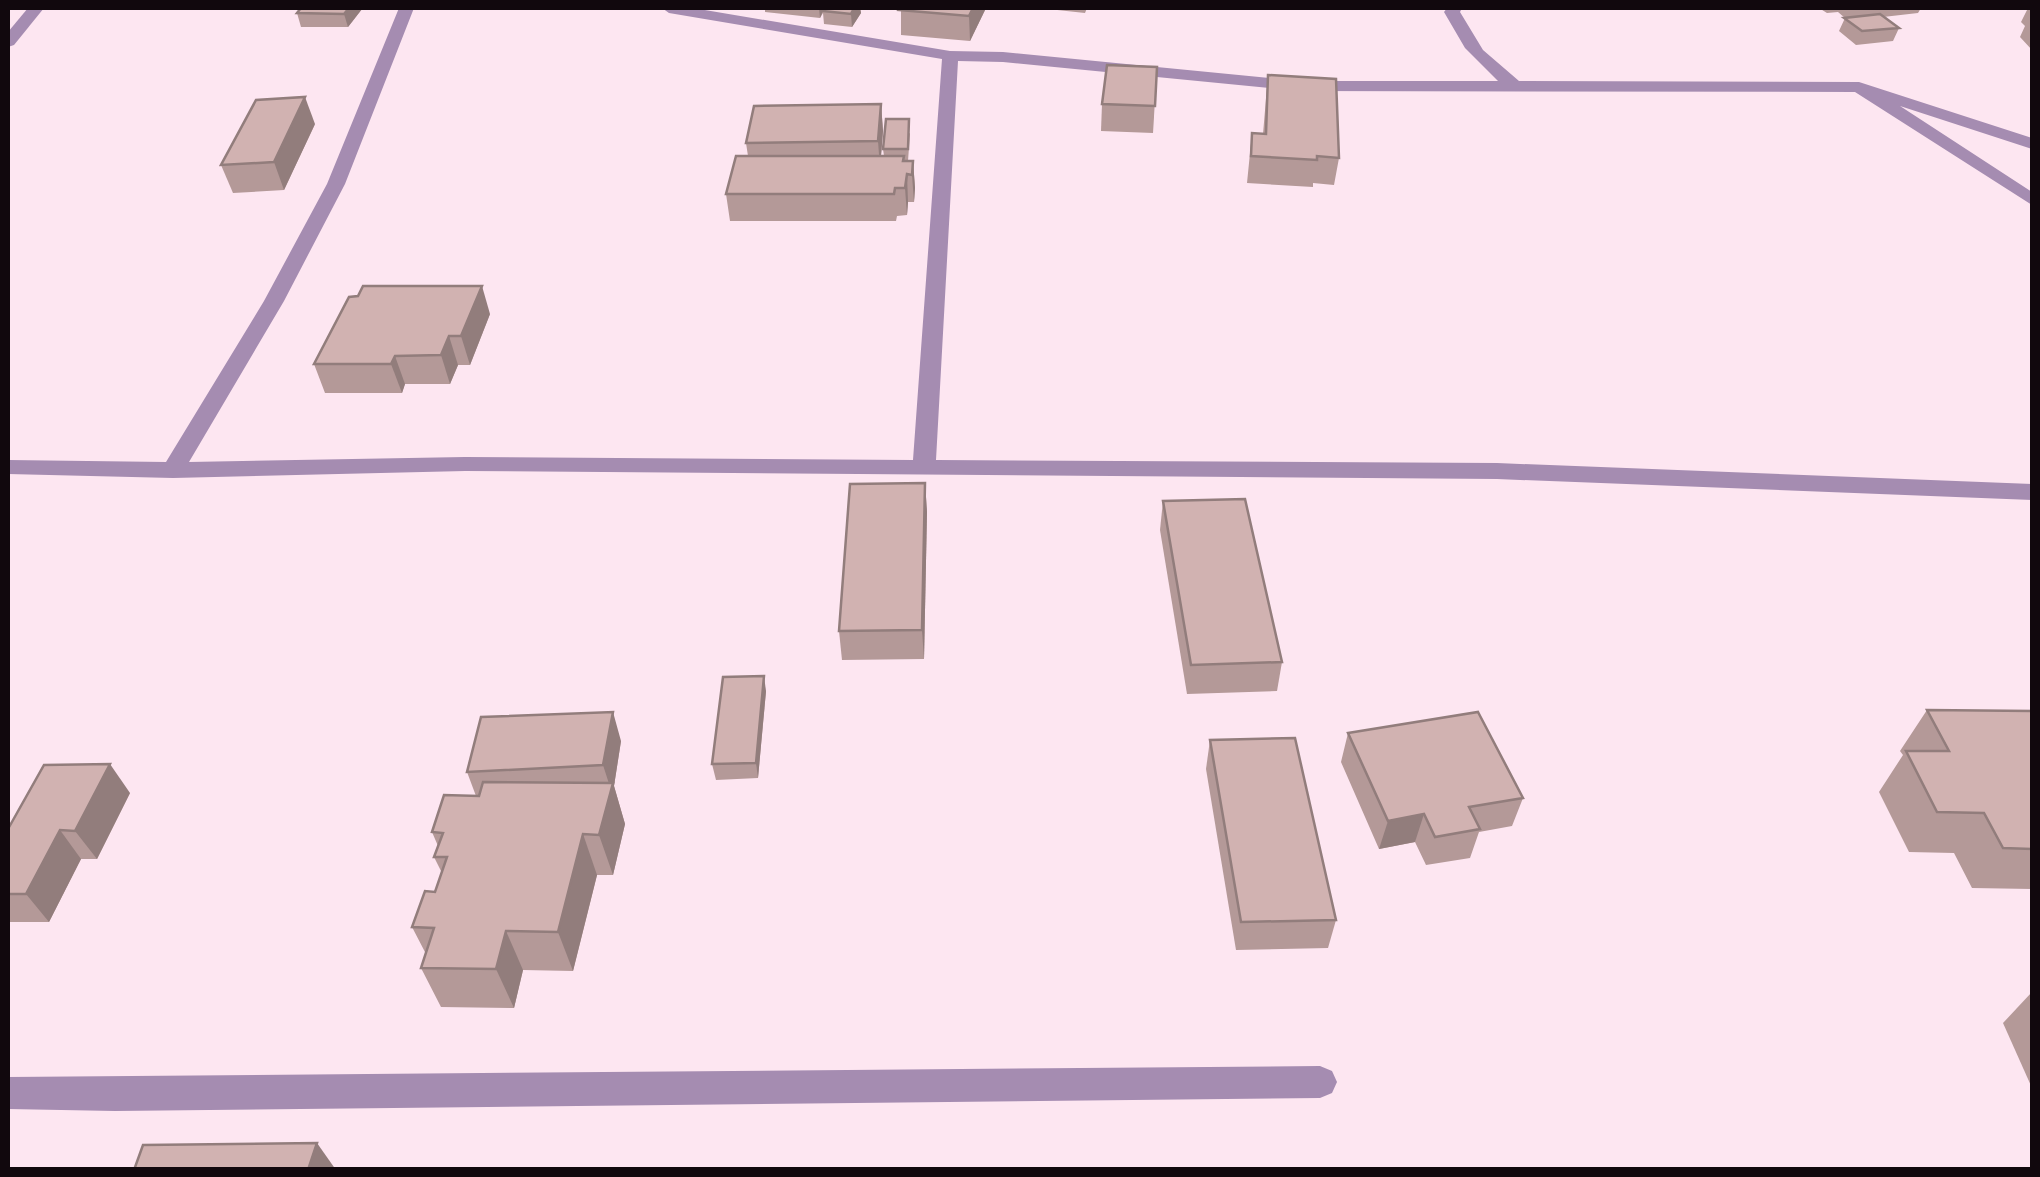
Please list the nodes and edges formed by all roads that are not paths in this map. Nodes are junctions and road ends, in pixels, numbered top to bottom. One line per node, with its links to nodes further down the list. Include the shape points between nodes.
1 (36, 8): 5 (street)
2 (406, 8): 13 (street, via 336,184)
3 (669, 8): 6 (street)
4 (1454, 8): 7 (street, via 1461,35 1477,57)
5 (8, 42)
6 (950, 56): 7 (street, via 1301,86); 12 (street)
7 (1514, 86): 8 (street)
8 (1859, 87): 9 (street); 10 (street)
9 (2032, 144)
10 (2032, 200)
11 (8, 466): 13 (street)
12 (924, 467): 13 (street); 14 (street, via 1497,470)
13 (173, 470)
14 (2032, 492)
15 (1320, 1082): 16 (street)
16 (8, 1093)

